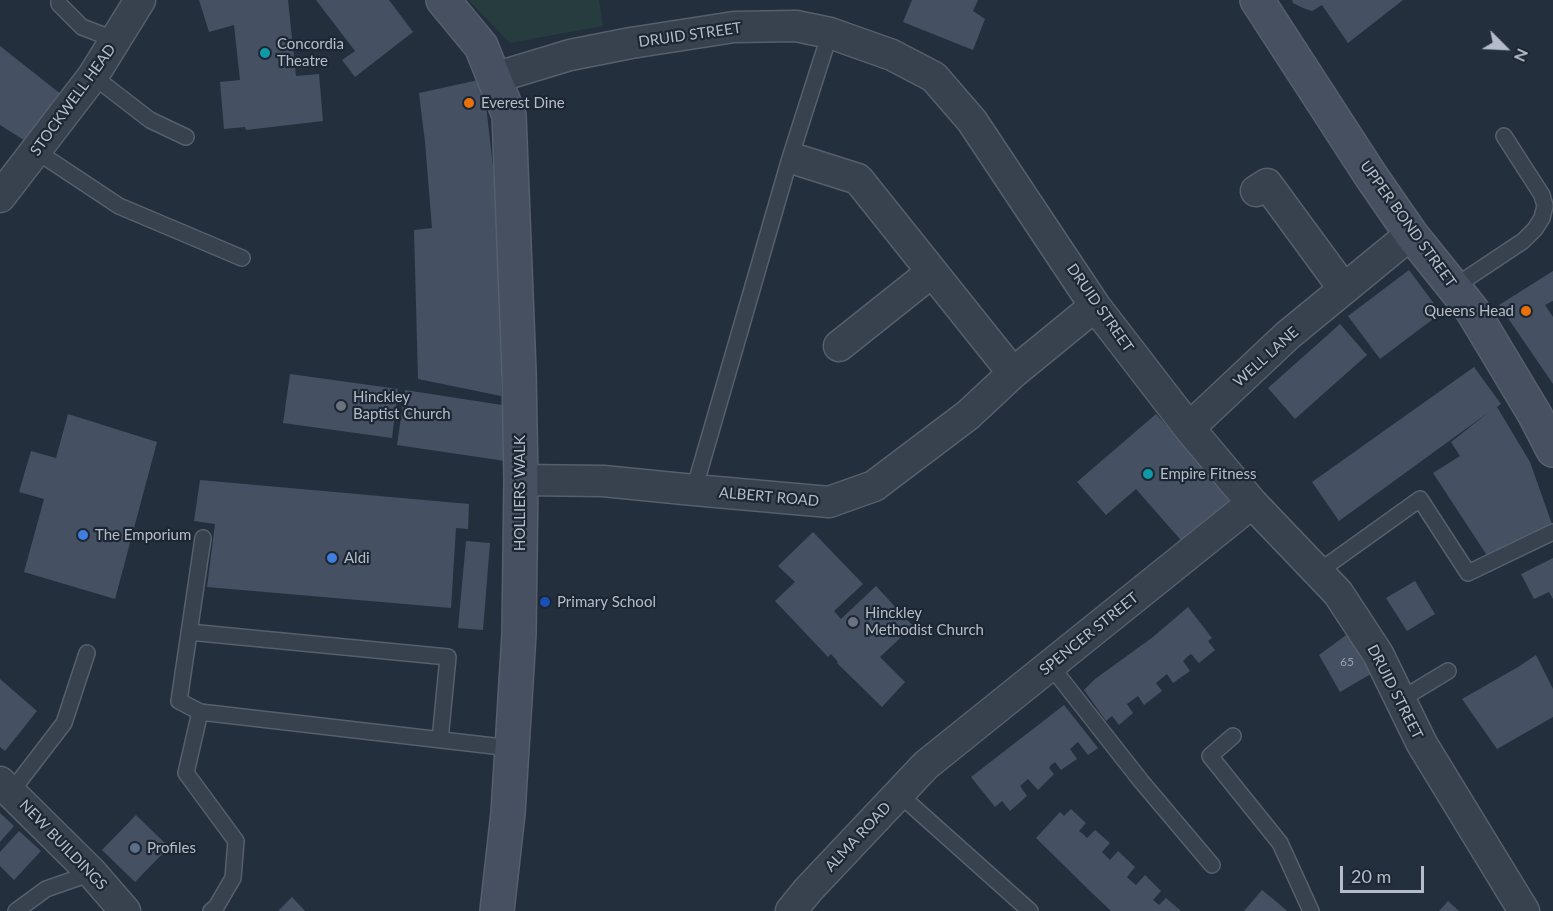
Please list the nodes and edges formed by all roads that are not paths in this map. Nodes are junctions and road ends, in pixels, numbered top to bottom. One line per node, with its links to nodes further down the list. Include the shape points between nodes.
1 (59, 0): 6 (lane, via 82,27)
2 (140, 0): 6 (street, STOCKWELL HEAD)
3 (443, 0): 8 (main road, HOLLIERS WALK, via 480,46)
4 (1257, 0): 15 (main road, UPPER BOND STREET)
5 (830, 33): 8 (street, DRUID STREET, via 796,26 734,27 570,55); 20 (street, DRUID STREET, via 892,55 934,77 972,121); 26 (lane)
6 (116, 40): 7 (street, STOCKWELL HEAD)
7 (93, 76): 10 (lane, via 150,120); 11 (street, STOCKWELL HEAD)
8 (494, 78): 25 (main road, HOLLIERS WALK, via 509,115)
9 (1504, 136): 18 (lane, via 1542,195 1542,218 1523,242)
10 (186, 137)
11 (36, 152): 14 (street, STOCKWELL HEAD); 16 (lane, via 118,206)
12 (801, 161): 17 (street, via 858,179)
13 (1256, 191): 19 (street, via 1267,184)
14 (0, 197)
15 (1411, 234): 18 (main road, UPPER BOND STREET); 19 (street, WELL LANE)
16 (242, 258)
17 (932, 272): 21 (street); 22 (street)
18 (1454, 287): 24 (main road, UPPER BOND STREET, via 1478,320)
19 (1344, 290): 23 (street, WELL LANE, via 1288,335)
20 (1095, 306): 22 (street, ALBERT ROAD); 23 (street, DRUID STREET)
21 (839, 346)
22 (1013, 373): 26 (street, ALBERT ROAD, via 968,415 874,486 829,502)
23 (1189, 428): 27 (street, DRUID STREET)
24 (1553, 450)
25 (520, 480): 26 (street, ALBERT ROAD, via 603,481); 39 (main road, HOLLIERS WALK, via 519,634)
26 (694, 490)
27 (1252, 503): 30 (street, DRUID STREET); 33 (street, SPENCER STREET)
28 (1553, 532): 30 (lane, via 1468,573 1420,499)
29 (203, 538): 31 (lane)
30 (1318, 572): 35 (street, DRUID STREET, via 1338,593 1378,654)
31 (189, 632): 36 (lane, via 179,701); 38 (lane, via 448,657)
32 (87, 653): 41 (lane, via 64,723)
33 (1050, 665): 40 (street, SPENCER STREET); 43 (lane)
34 (1448, 671): 35 (lane)
35 (1400, 700): 52 (street, DRUID STREET, via 1422,744)
36 (200, 712): 38 (lane); 48 (lane, via 186,773 236,841 233,878)
37 (1233, 736): 51 (lane, via 1210,756 1280,843)
38 (440, 740): 39 (lane)
39 (511, 748): 49 (main road, HOLLIERS WALK)
40 (926, 765): 42 (street, ALMA ROAD)
41 (6, 787): 44 (street, NEW BUILDINGS)
42 (899, 794): 45 (street, ALMA ROAD, via 808,890); 50 (lane)
43 (1212, 865)
44 (92, 873): 46 (lane, via 46,890); 47 (street, NEW BUILDINGS)
45 (796, 909)
46 (16, 911)
47 (125, 911)
48 (211, 911)
49 (497, 911)
50 (1030, 911)
51 (1311, 911)
52 (1524, 911)

